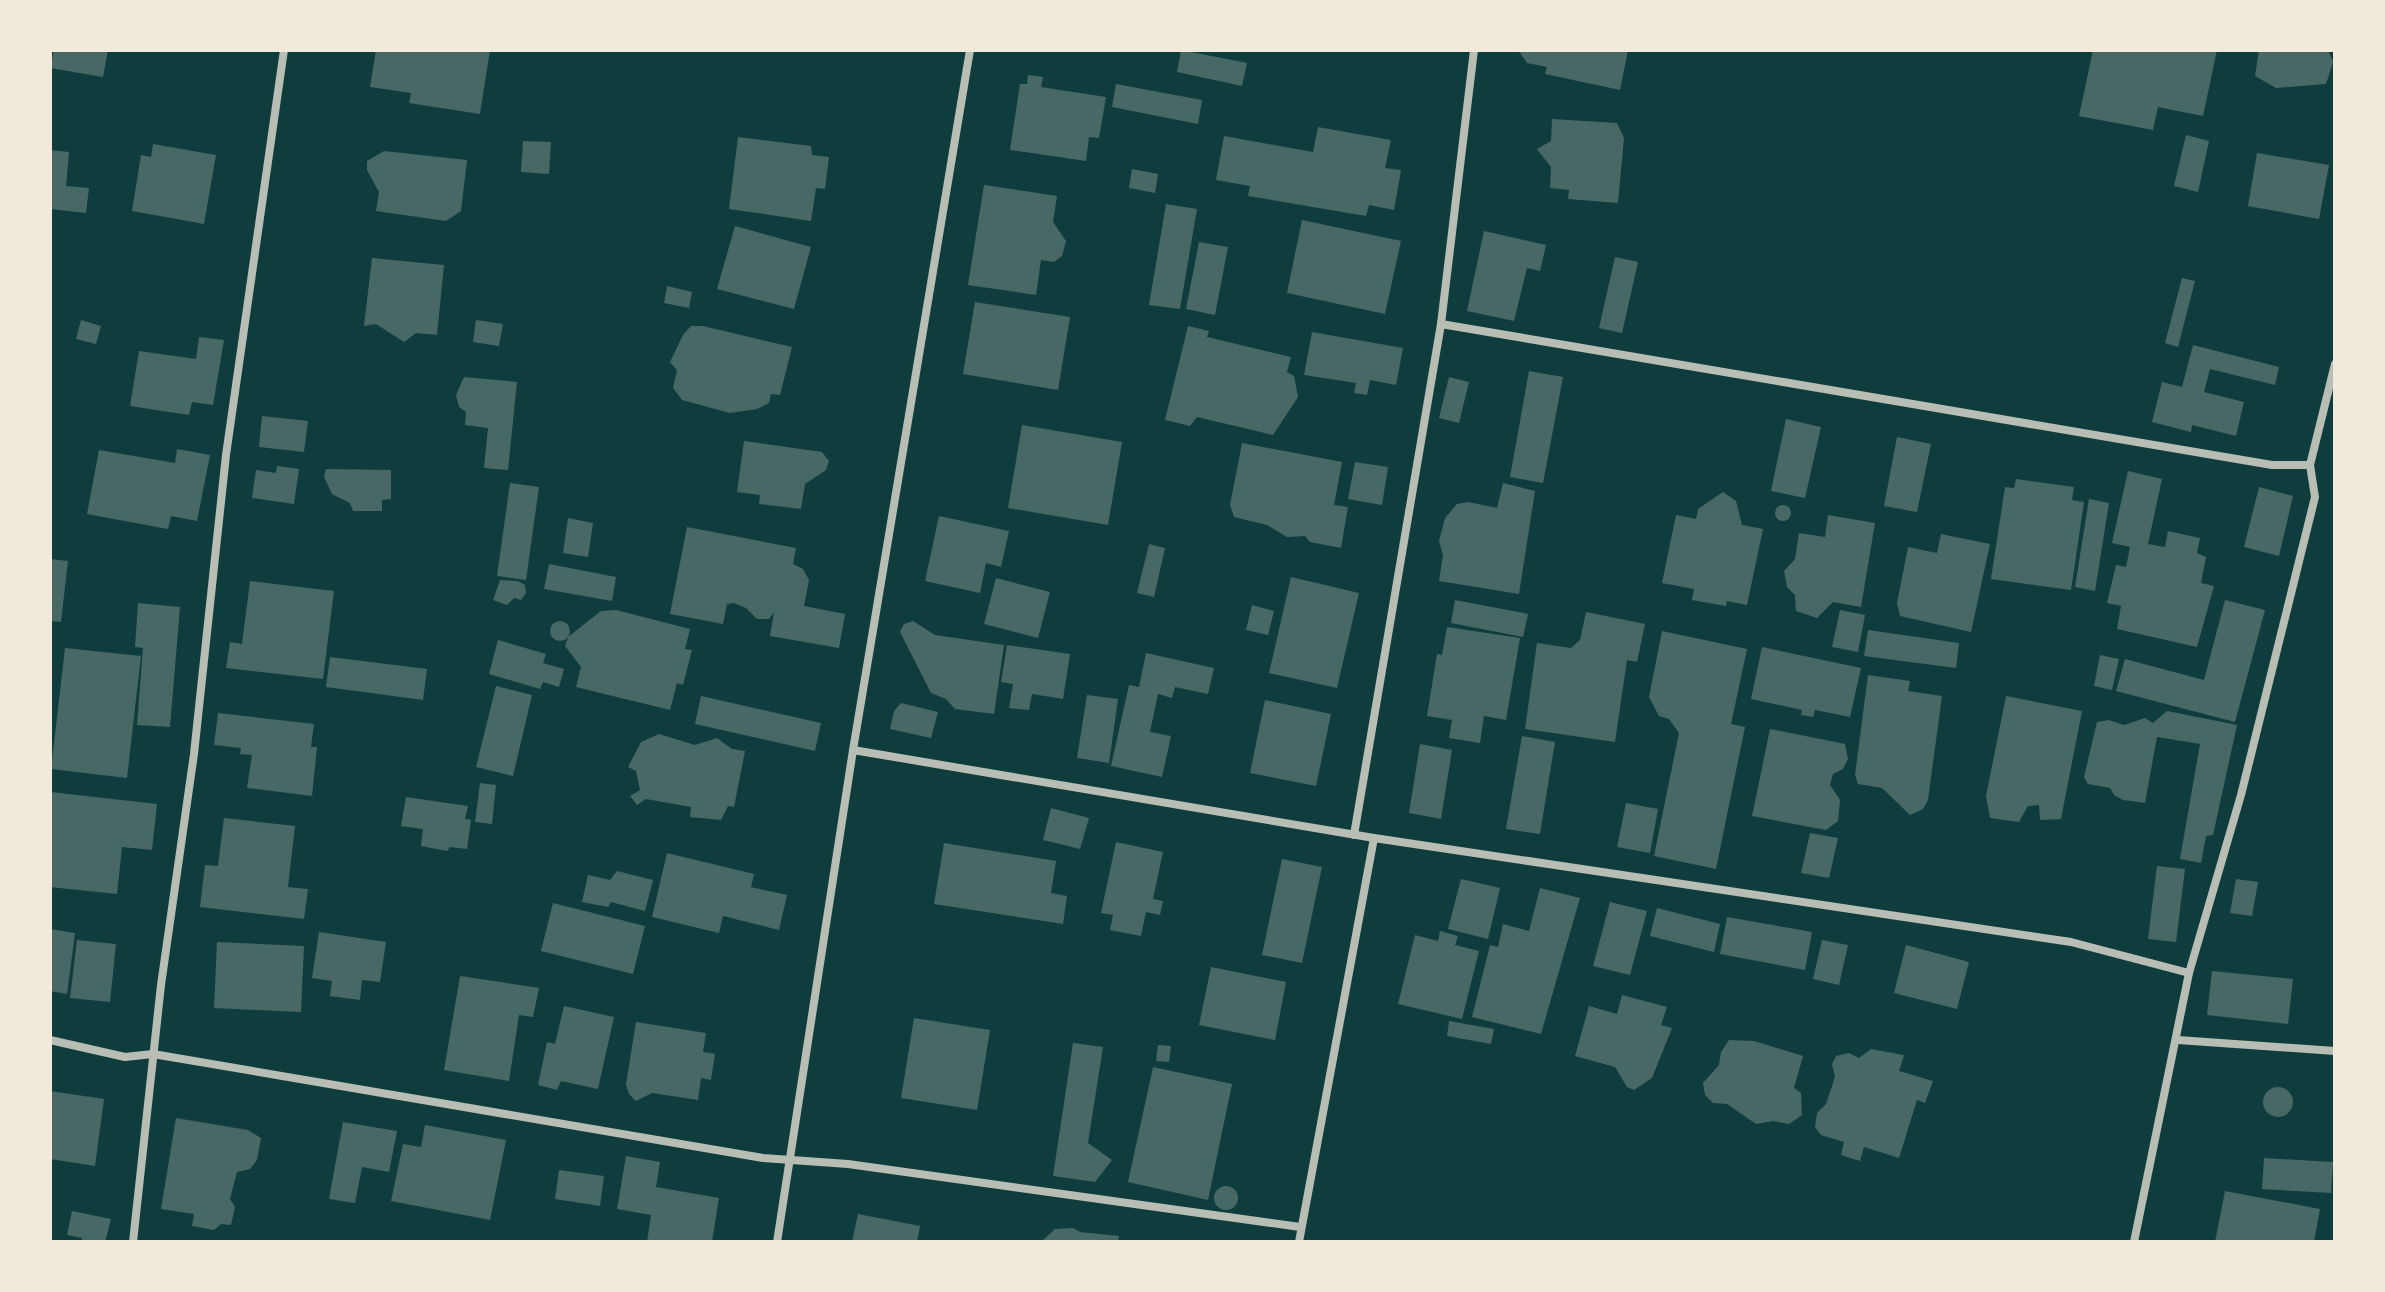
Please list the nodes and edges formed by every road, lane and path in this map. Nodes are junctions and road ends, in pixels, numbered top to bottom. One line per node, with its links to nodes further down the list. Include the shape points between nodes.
1 (284, 50): 14 (street, via 226,455 194,754)
2 (970, 50): 7 (street)
3 (1474, 50): 4 (street)
4 (1441, 324): 6 (street, via 2272,465); 8 (street)
5 (2335, 364): 6 (street)
6 (2310, 465): 10 (street, via 2315,497 2241,795)
7 (853, 750): 8 (street); 15 (street)
8 (1354, 835): 9 (street)
9 (1374, 838): 10 (street, via 2071,942); 16 (street)
10 (2189, 973): 12 (street)
11 (50, 1040): 14 (street, via 125,1057)
12 (2178, 1040): 13 (street); 20 (street)
13 (2335, 1051)
14 (153, 1054): 15 (street, via 763,1158); 17 (street)
15 (788, 1158): 16 (street); 18 (street)
16 (1300, 1227): 19 (street)
17 (133, 1242)
18 (777, 1242)
19 (1299, 1242)
20 (2134, 1242)

